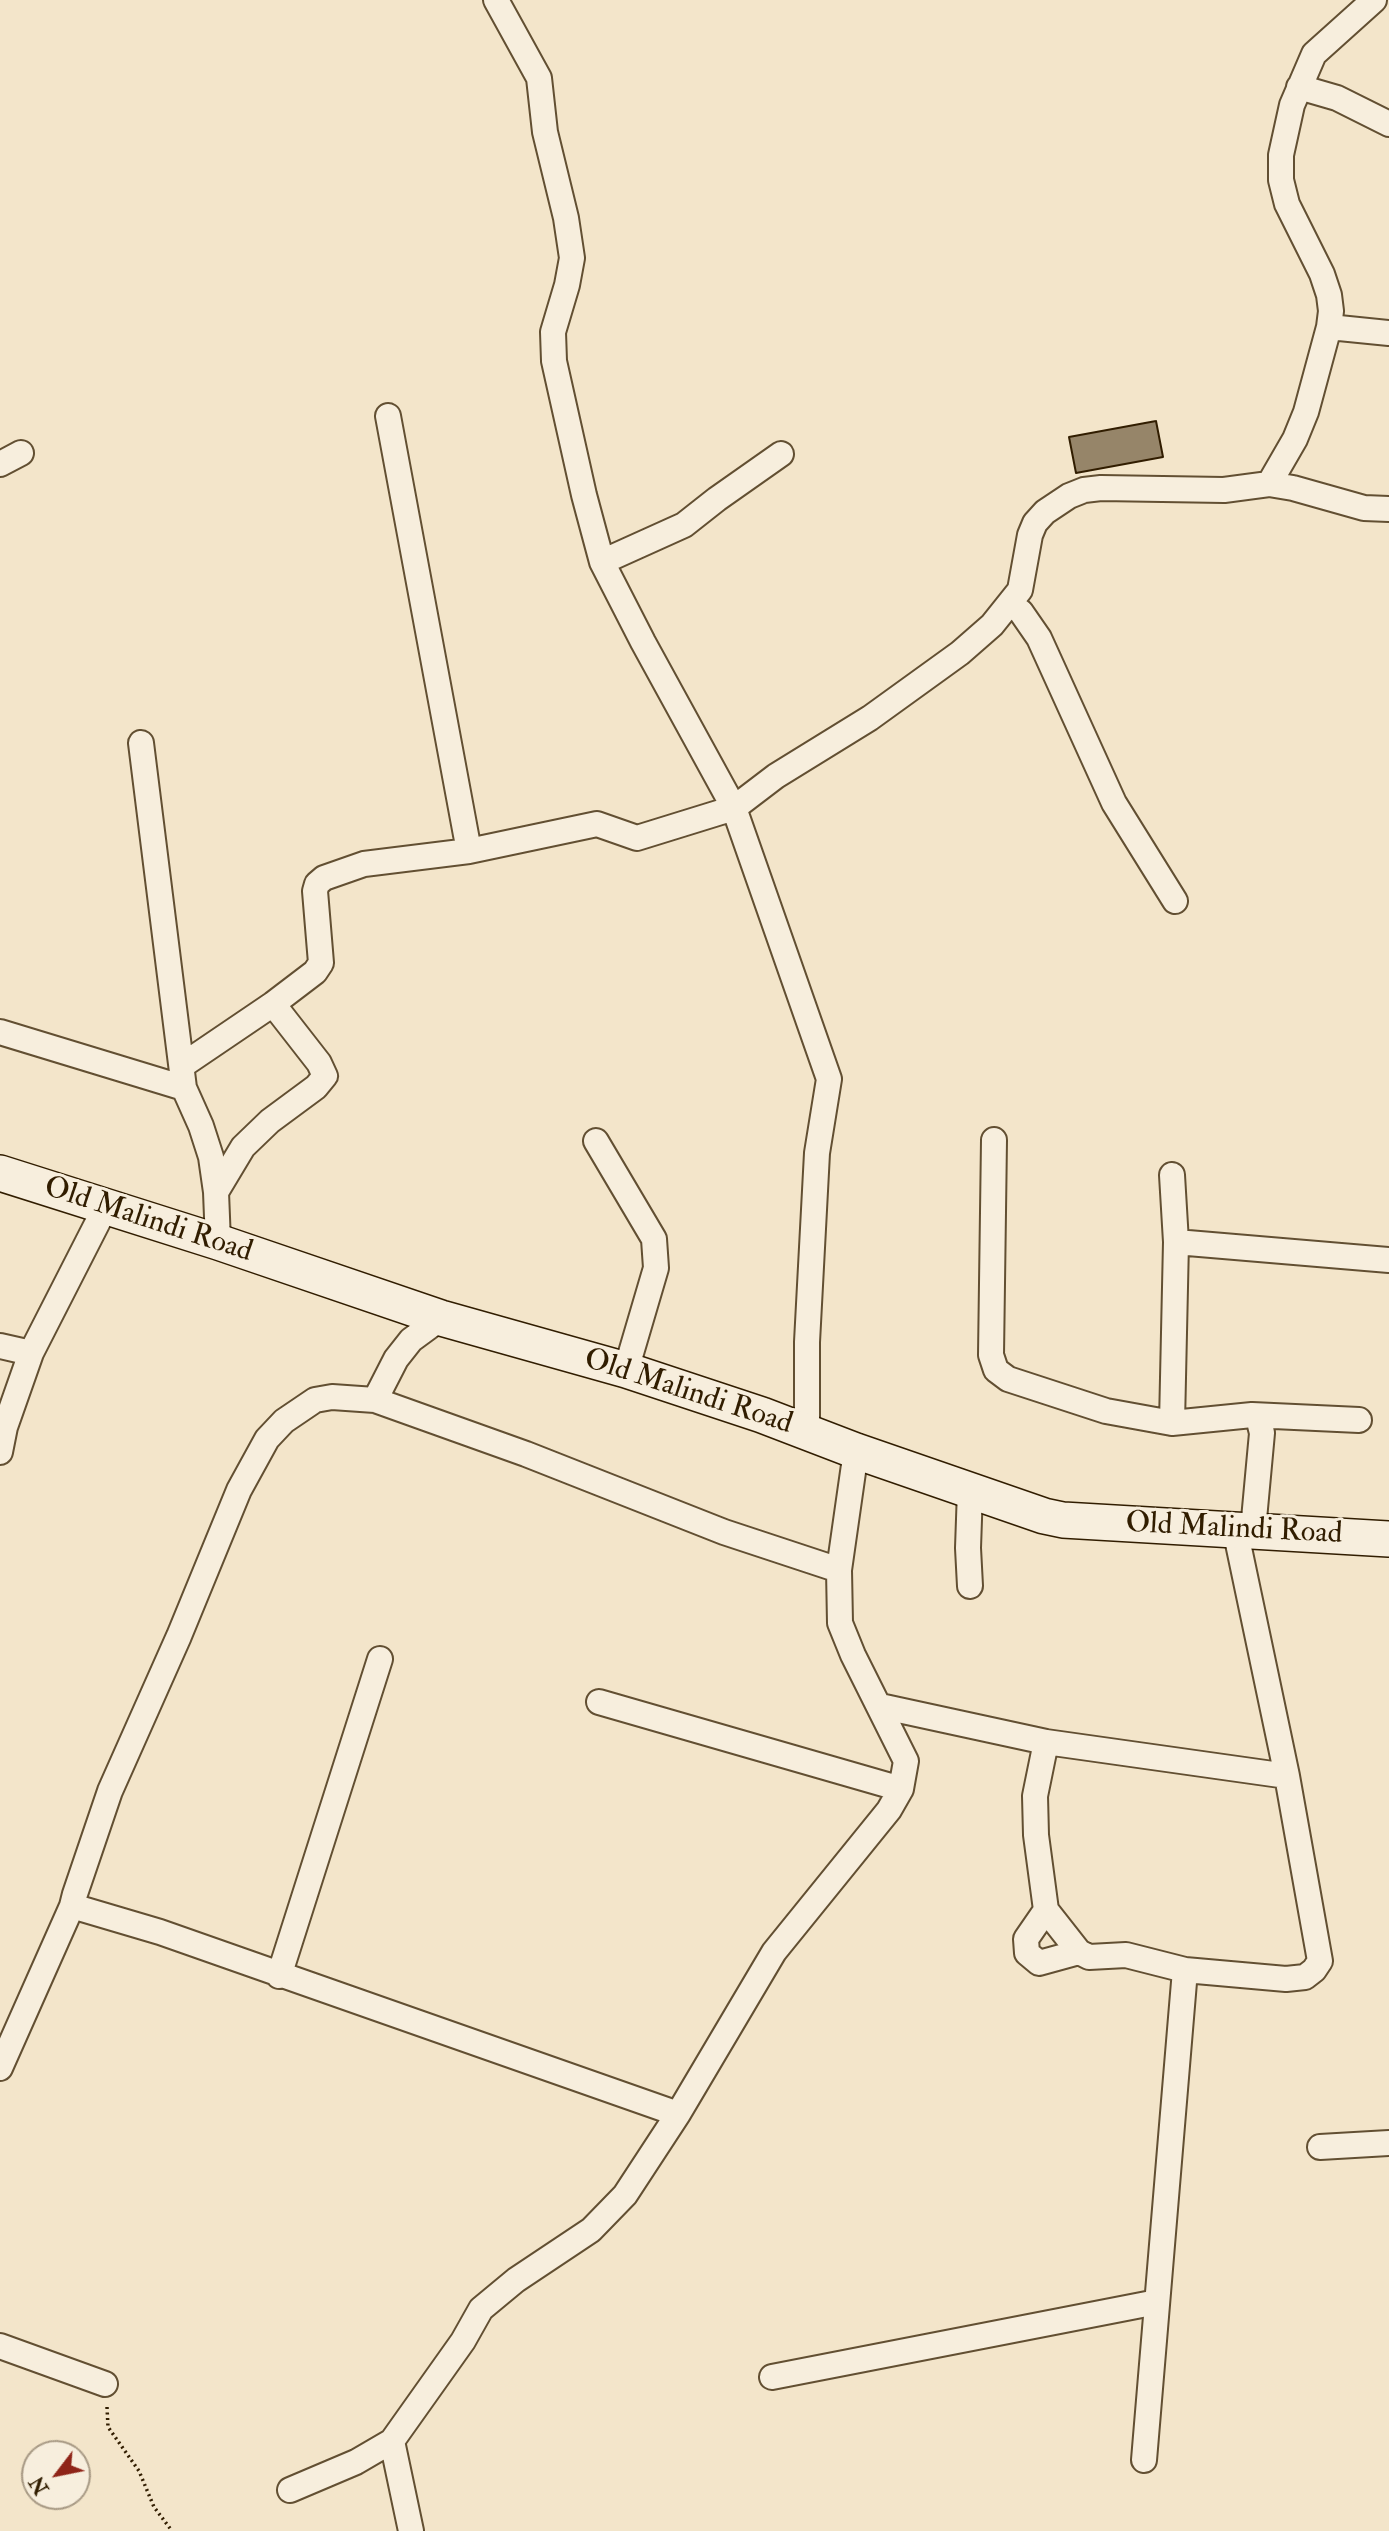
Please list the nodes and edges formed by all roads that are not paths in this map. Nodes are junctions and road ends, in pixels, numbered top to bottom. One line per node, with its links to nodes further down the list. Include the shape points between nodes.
1 (496, 0): 11 (street, via 539,78 545,132 566,218 572,258 553,332 554,361)
2 (1374, 0): 3 (street, via 1314,54)
3 (1299, 87): 4 (street, via 1337,98); 5 (street, via 1281,155 1280,180 1329,295)
4 (1389, 124)
5 (1329, 327): 6 (street); 9 (street, via 1296,439)
6 (1389, 333)
7 (388, 416): 15 (street)
8 (781, 454): 11 (street, via 684,525)
9 (1269, 484): 10 (street, via 1364,508); 12 (street, via 1224,490 1101,488 1069,496 1035,523 1020,590)
10 (1389, 509)
11 (602, 562): 14 (street)
12 (1011, 604): 14 (street, via 960,653); 16 (street, via 1040,638 1114,803)
13 (141, 743): 19 (street)
14 (734, 808): 15 (street, via 637,838 597,824); 37 (street, via 829,1079 817,1153)
15 (469, 851): 17 (street, via 364,864 324,878 315,891 321,963)
16 (1175, 901)
17 (273, 1004): 19 (street); 24 (street, via 324,1076 243,1147)
18 (0, 1032): 19 (street)
19 (183, 1076): 24 (street, via 211,1157)
20 (994, 1140): 36 (street, via 991,1355 996,1370 1008,1379 1106,1410)
21 (596, 1141): 32 (street, via 654,1240 656,1268)
22 (0, 1173): 25 (main road, Old Malindi Road)
23 (1172, 1175): 27 (street)
24 (216, 1192): 26 (street)
25 (105, 1208): 26 (main road, Old Malindi Road); 31 (street)
26 (218, 1242): 29 (main road, Old Malindi Road)
27 (1176, 1242): 28 (street); 36 (street)
28 (1389, 1259)
29 (441, 1318): 32 (main road, Old Malindi Road); 33 (street, via 411,1340)
30 (0, 1346): 31 (street)
31 (31, 1353): 39 (street)
32 (626, 1370): 37 (main road, Old Malindi Road)
33 (375, 1400): 43 (street, via 724,1532); 51 (street, via 315,1400 267,1439 239,1490 110,1791)
34 (1252, 1415): 35 (street); 36 (street); 41 (street, via 1262,1433)
35 (1359, 1420)
36 (1172, 1423)
37 (807, 1432): 38 (main road, Old Malindi Road)
38 (856, 1451): 40 (main road, Old Malindi Road); 43 (street)
39 (0, 1452)
40 (970, 1490): 41 (main road, Old Malindi Road, via 1062,1520); 44 (street)
41 (1245, 1530): 42 (main road, Old Malindi Road); 49 (street)
42 (1389, 1539)
43 (839, 1570): 47 (street, via 840,1623)
44 (970, 1586)
45 (380, 1659): 55 (street)
46 (599, 1702): 50 (street)
47 (880, 1706): 48 (street); 50 (street, via 906,1761)
48 (1046, 1742): 49 (street); 52 (street, via 1035,1796 1035,1835)
49 (1287, 1776): 54 (street, via 1320,1961 1305,1977 1286,1979)
50 (901, 1788): 57 (street, via 889,1810 774,1952)
51 (72, 1906): 55 (street, via 149,1928); 56 (street)
52 (1046, 1910): 53 (street); 53 (street, via 1026,1939 1027,1953 1039,1963)
53 (1079, 1952): 54 (street, via 1089,1957 1126,1955)
54 (1185, 1970): 60 (street)
55 (279, 1976): 57 (street)
56 (0, 2068)
57 (678, 2114): 64 (street, via 625,2195 591,2230 481,2309)
58 (1389, 2143): 59 (street)
59 (1320, 2147)
60 (1157, 2302): 62 (street); 65 (street)
61 (0, 2346): 63 (street)
62 (772, 2378)
63 (105, 2384)
64 (393, 2441): 66 (street); 67 (street)
65 (1144, 2460)
66 (290, 2490)
67 (411, 2531)

